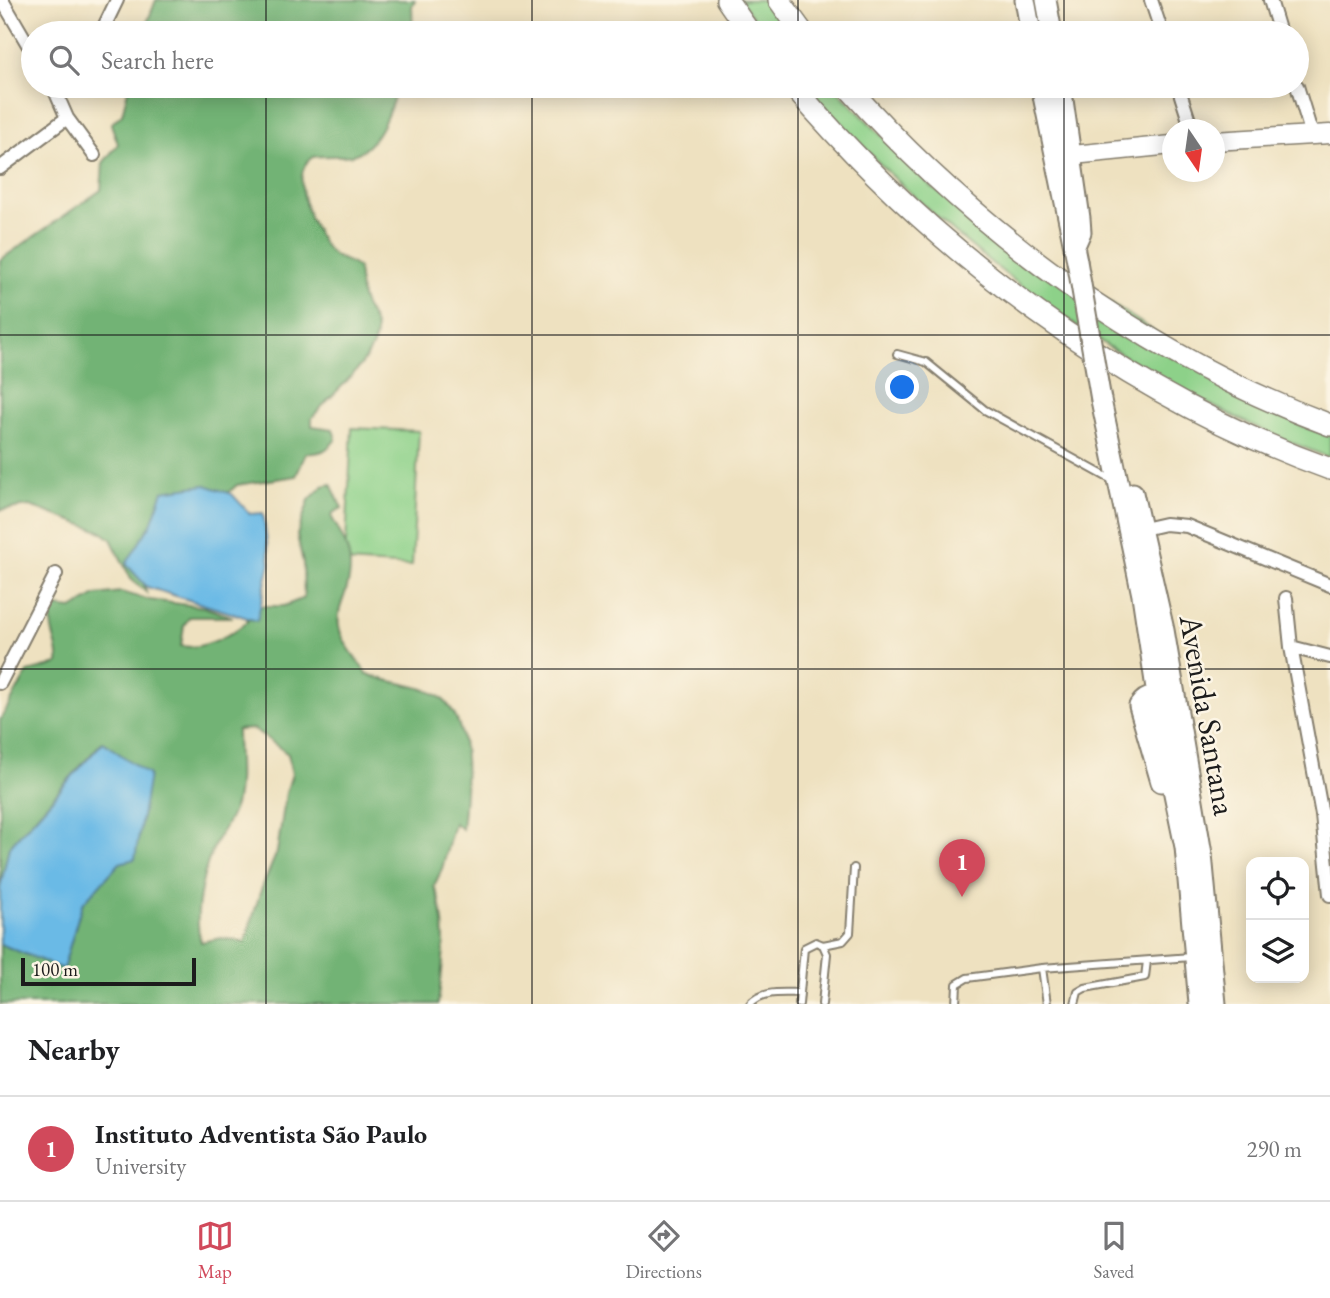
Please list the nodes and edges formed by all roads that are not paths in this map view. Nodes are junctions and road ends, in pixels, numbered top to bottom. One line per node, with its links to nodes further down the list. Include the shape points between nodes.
1 (2, 0): 16 (street)
2 (117, 0): 9 (street)
3 (727, 0): 10 (highway)
4 (779, 0): 11 (highway)
5 (1025, 0): 12 (main road)
6 (1046, 0): 13 (main road)
7 (1152, 0): 14 (street)
8 (1269, 0): 15 (street)
9 (107, 21)
10 (742, 21)
11 (794, 21)
12 (1029, 21)
13 (1050, 21)
14 (1158, 21)
15 (1276, 21)
16 (21, 32)
17 (59, 98): 24 (street)
18 (803, 98): 36 (highway, via 908,207 1013,295 1166,392 1240,431)
19 (859, 98): 34 (highway, via 941,183 1063,279 1195,362)
20 (1043, 98): 32 (main road, Avenida Santana)
21 (1063, 98): 30 (main road, Avenida Santana)
22 (1182, 98): 25 (street)
23 (1303, 98): 26 (street)
24 (67, 118): 29 (street); 31 (street)
25 (1188, 119)
26 (1321, 135): 27 (street)
27 (1225, 140)
28 (1162, 146): 30 (street)
29 (94, 155)
30 (1073, 155): 32 (main road, Avenida Santana, via 1081,232)
31 (0, 168)
32 (1075, 255): 35 (main road, Avenida Santana, bridge)
33 (897, 354): 37 (lane, via 926,362 985,410)
34 (1330, 425)
35 (1112, 443): 37 (main road, Avenida Santana); 38 (main road, Avenida Santana, via 1138,504)
36 (1330, 469)
37 (1119, 484): 45 (main road, Avenida Santana)
38 (1143, 528): 40 (street, via 1186,526); 46 (main road, Avenida Santana)
39 (56, 573): 44 (street)
40 (1330, 585)
41 (1286, 598): 42 (street)
42 (1291, 647): 43 (street); 48 (street, via 1322,815)
43 (1330, 657)
44 (0, 683)
45 (1157, 698): 46 (main road); 50 (main road, Avenida Santana, via 1143,699 1139,715 1182,835)
46 (1177, 711): 61 (main road, Avenida Santana, via 1202,854)
47 (854, 868): 49 (lane, via 850,933 843,942)
48 (1330, 895)
49 (823, 945): 53 (lane, via 813,942 804,948); 56 (lane, via 827,954)
50 (1193, 956): 51 (lane); 60 (main road, Avenida Santana)
51 (1147, 961): 52 (lane); 59 (lane, via 1144,977 1085,988 1078,992)
52 (1042, 968): 57 (lane, via 967,978 957,984); 58 (lane)
53 (800, 993): 54 (lane, via 768,994); 55 (lane)
54 (750, 1004)
55 (799, 1004)
56 (822, 1004)
57 (956, 1004)
58 (1047, 1004)
59 (1075, 1004)
60 (1199, 1004)
61 (1216, 1004)

